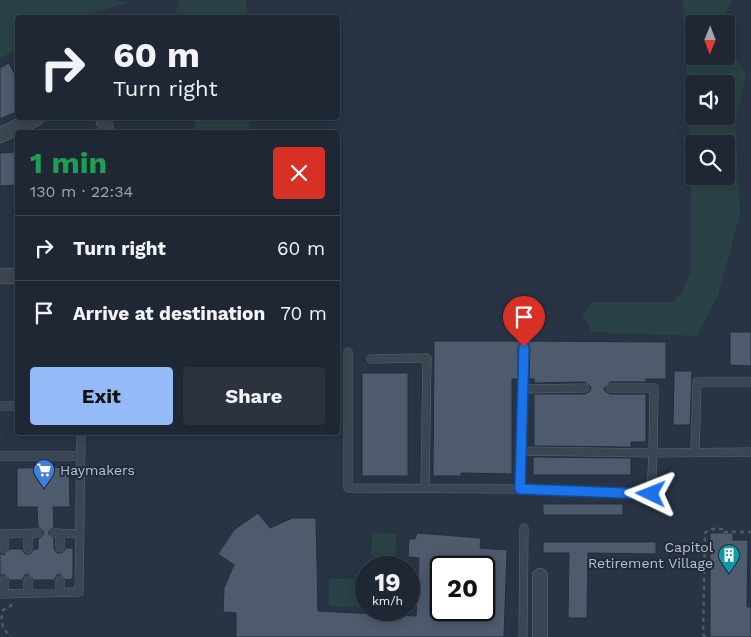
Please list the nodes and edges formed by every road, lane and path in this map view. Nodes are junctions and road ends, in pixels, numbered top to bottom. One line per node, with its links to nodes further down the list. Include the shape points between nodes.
1 (33, 120): 2 (street)
2 (0, 135)
3 (0, 276): 4 (street)
4 (15, 276)
5 (524, 347): 9 (lane)
6 (348, 352): 21 (lane, via 348,488)
7 (371, 359): 21 (lane, via 427,358)
8 (751, 382): 16 (lane, via 697,382)
9 (523, 388): 10 (lane); 15 (lane)
10 (585, 388)
11 (610, 388): 18 (lane, via 654,388)
12 (0, 406): 13 (lane)
13 (15, 406)
14 (81, 435): 20 (lane)
15 (521, 451): 18 (lane); 22 (lane)
16 (695, 452): 17 (lane); 18 (lane)
17 (751, 452)
18 (653, 453): 22 (lane, via 651,494)
19 (0, 456): 20 (lane)
20 (81, 456): 28 (lane)
21 (425, 488): 22 (lane)
22 (520, 489)
23 (524, 528): 41 (lane)
24 (751, 532): 43 (path, via 710,529 705,533)
25 (28, 533): 26 (lane); 27 (lane); 31 (lane)
26 (38, 533)
27 (2, 534): 30 (lane)
28 (80, 534): 29 (lane, via 57,533); 36 (lane, via 79,592)
29 (60, 548)
30 (4, 549)
31 (28, 549)
32 (540, 576): 42 (street)
33 (4, 580): 38 (lane)
34 (28, 580): 37 (lane)
35 (60, 580): 36 (lane)
36 (60, 592): 37 (lane)
37 (28, 593): 38 (lane)
38 (2, 594)
39 (11, 604): 40 (path, via 3,610 1,620 3,630)
40 (11, 637)
41 (523, 637)
42 (540, 637)
43 (705, 637)

